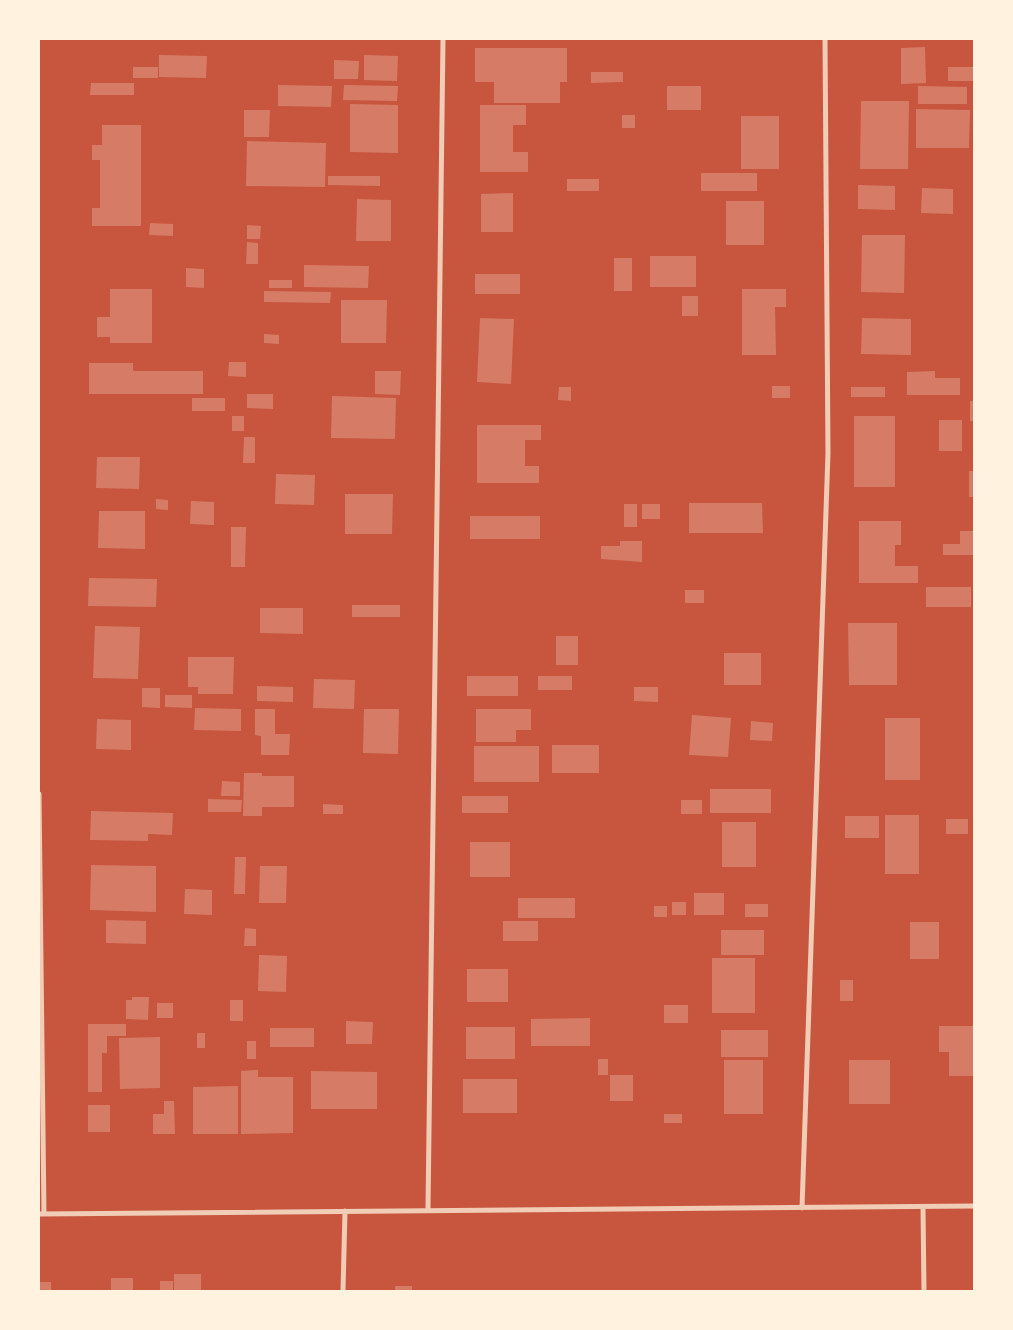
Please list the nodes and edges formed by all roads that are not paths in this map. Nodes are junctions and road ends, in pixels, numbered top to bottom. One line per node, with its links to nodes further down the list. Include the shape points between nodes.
1 (443, 39): 7 (street)
2 (825, 39): 5 (street, via 828,453)
3 (39, 794): 9 (street)
4 (974, 1206): 6 (street)
5 (802, 1208): 6 (street); 7 (street)
6 (923, 1208): 11 (street)
7 (428, 1209): 8 (street)
8 (344, 1211): 9 (street); 10 (street)
9 (41, 1214)
10 (343, 1291)
11 (924, 1291)

